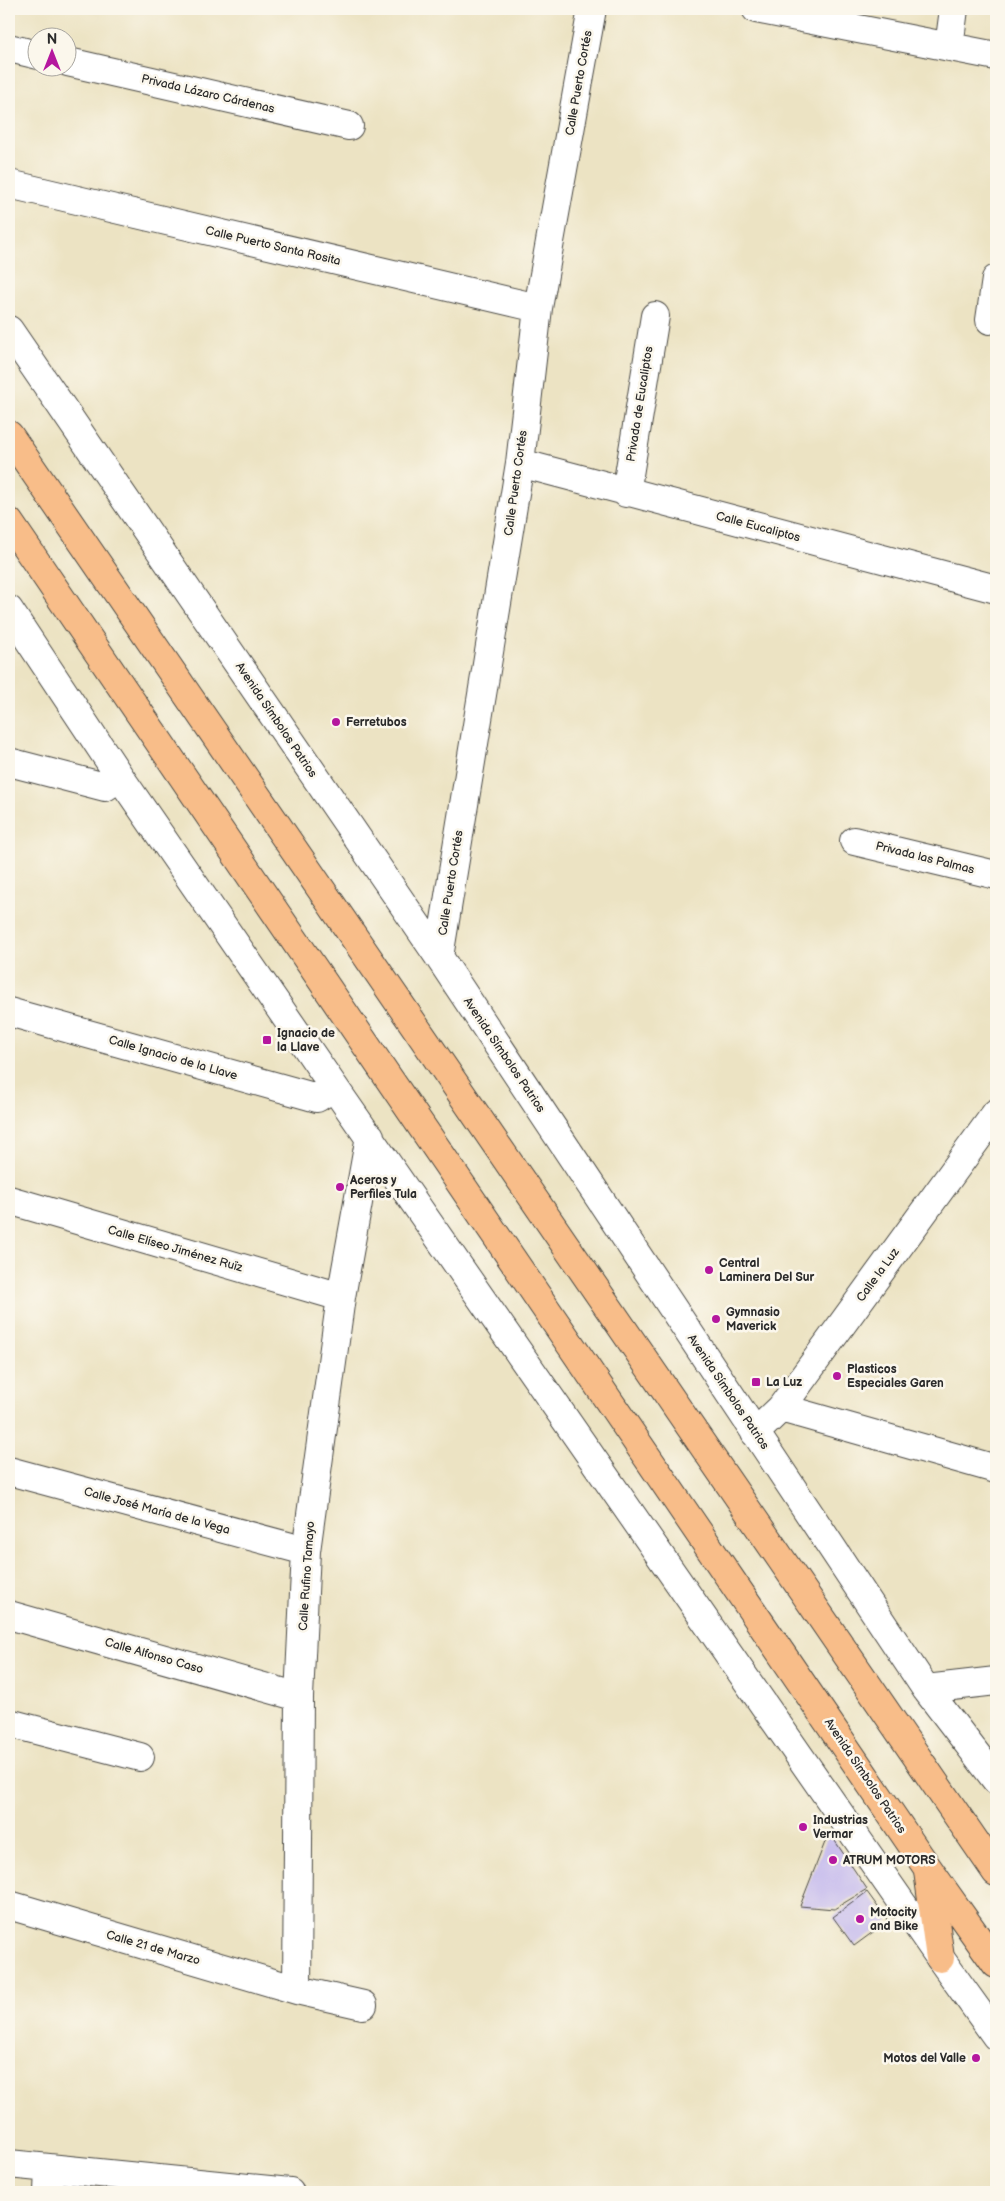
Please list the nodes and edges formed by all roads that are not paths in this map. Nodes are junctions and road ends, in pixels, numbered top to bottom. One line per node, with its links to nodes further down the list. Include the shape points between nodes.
1 (592, 9): 12 (street, Calle Puerto Cortés)
2 (954, 9): 4 (street)
3 (773, 10): 4 (street)
4 (949, 47): 7 (street)
5 (9, 48): 6 (street)
6 (28, 53)
7 (996, 56)
8 (78, 64): 9 (street, Privada Lázaro Cárdenas)
9 (349, 126)
10 (9, 184): 12 (street, Calle Puerto Santa Rosita)
11 (996, 280): 14 (street)
12 (538, 308): 17 (street, Calle Puerto Cortés)
13 (655, 316): 18 (street, Privada de Eucaliptos)
14 (990, 320)
15 (9, 330): 26 (street, Avenida Símbolos Patrios)
16 (9, 435): 46 (main road)
17 (520, 463): 18 (street, Calle Eucaliptos); 26 (street, Calle Puerto Cortés)
18 (626, 493): 20 (street, Calle Eucaliptos)
19 (9, 522): 45 (main road, Avenida Símbolos Patrios)
20 (996, 589)
21 (9, 610): 23 (street)
22 (9, 762): 23 (street, via 105,788)
23 (120, 777): 28 (street)
24 (854, 841): 25 (street, Privada las Palmas)
25 (996, 875)
26 (439, 957): 34 (street, Avenida Símbolos Patrios)
27 (9, 1012): 28 (street, Calle Ignacio de la Llave, via 317,1098)
28 (334, 1087): 30 (street)
29 (996, 1113): 33 (street, Calle la Luz)
30 (370, 1136): 32 (street, Calle Rufino Tamayo); 48 (street)
31 (9, 1200): 32 (street, Calle Elíseo Jiménez Ruïz)
32 (341, 1297): 37 (street, Calle Rufino Tamayo)
33 (781, 1408): 34 (street, Calle la Luz); 35 (street)
34 (755, 1433): 40 (street, Avenida Símbolos Patrios)
35 (996, 1469)
36 (9, 1471): 37 (street, Calle José María de la Vega)
37 (306, 1551): 41 (street, Calle Rufino Tamayo)
38 (9, 1615): 41 (street, Calle Alfonso Caso)
39 (996, 1680): 40 (street)
40 (926, 1689): 44 (street, Avenida Símbolos Patrios)
41 (299, 1697): 50 (street, Calle Rufino Tamayo)
42 (9, 1723): 43 (street)
43 (140, 1757)
44 (996, 1780)
45 (928, 1867): 48 (main road); 49 (main road, Avenida Símbolos Patrios)
46 (996, 1872)
47 (9, 1906): 50 (street, Calle 21 de Marzo)
48 (940, 1958): 52 (street)
49 (996, 1964)
50 (297, 1990): 51 (street, Calle 21 de Marzo)
51 (363, 2005)
52 (996, 2036)
53 (9, 2162): 54 (street)
54 (48, 2180): 55 (street)
55 (290, 2192)

